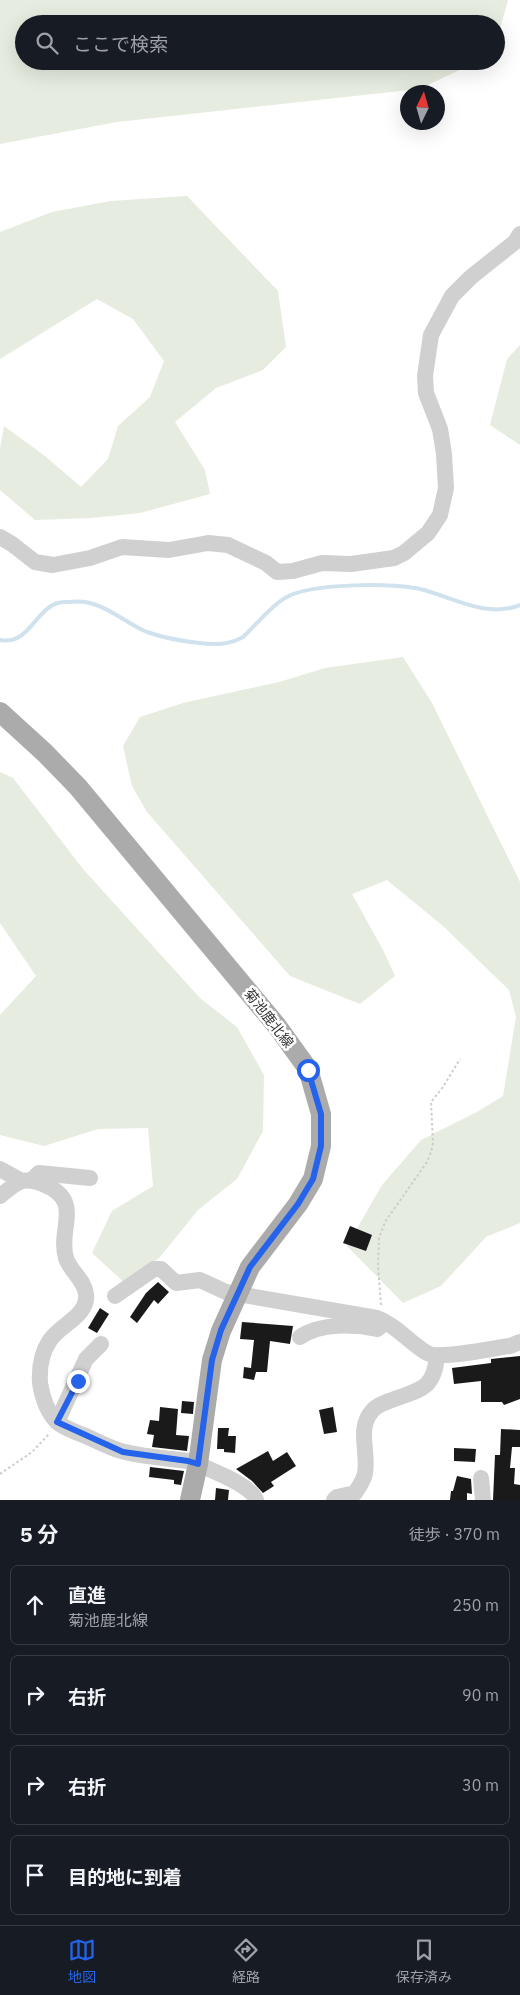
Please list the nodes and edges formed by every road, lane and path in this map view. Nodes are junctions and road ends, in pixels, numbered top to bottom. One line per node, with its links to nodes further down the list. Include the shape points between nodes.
1 (520, 234): 2 (street, via 515,242 452,296 431,335 426,393 440,429 446,488 440,516 428,533 404,553 394,558 351,564 322,563 277,572 228,545 208,543 169,550 122,547 90,558 53,565 35,562)
2 (0, 537)
3 (0, 712): 9 (main road, 菊池鹿北線, via 78,787 277,1026 308,1070 321,1114 321,1146 313,1179 250,1267)
4 (460, 1059): 11 (path, via 431,1102 433,1143 427,1162 385,1222 380,1238 378,1266)
5 (0, 1169): 7 (street)
6 (90, 1178): 7 (street, via 39,1173)
7 (26, 1180): 8 (street); 16 (street, via 61,1194 68,1214 63,1248 66,1260 86,1293 86,1302 80,1312 51,1339 39,1374 48,1409)
8 (0, 1196)
9 (237, 1293): 10 (street, via 226,1292 200,1280 176,1283 161,1269 154,1269); 11 (street); 17 (main road, 菊池鹿北線, via 212,1360)
10 (115, 1296)
11 (382, 1320): 12 (street, via 377,1329 365,1326 322,1328); 15 (street, via 428,1354)
12 (300, 1337)
13 (520, 1342): 15 (street)
14 (101, 1344): 16 (street, via 86,1359)
15 (437, 1356): 22 (street, via 436,1369 424,1388 373,1409 364,1428 366,1464 362,1482 355,1493)
16 (57, 1422): 17 (street, via 123,1452); 18 (path, via 53,1431 32,1452)
17 (198, 1464): 20 (main road, 菊池鹿北線); 21 (street, via 244,1486)
18 (0, 1474)
19 (481, 1478): 23 (street)
20 (190, 1500)
21 (256, 1500)
22 (334, 1500)
23 (483, 1500)

